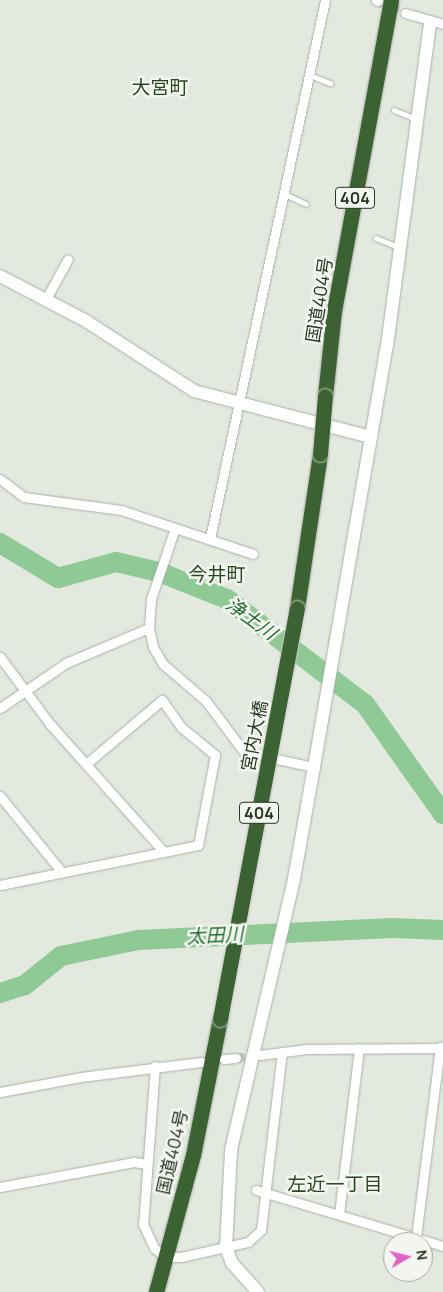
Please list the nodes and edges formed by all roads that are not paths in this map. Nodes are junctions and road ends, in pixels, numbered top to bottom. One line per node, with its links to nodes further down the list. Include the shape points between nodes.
1 (325, 0): 5 (street)
2 (382, 0): 22 (highway, 国道404号 / 404, bridge, via 334,311 320,454)
3 (406, 13): 4 (street)
4 (437, 24): 8 (street)
5 (310, 75): 6 (lane); 9 (street)
6 (330, 83)
7 (394, 110): 8 (lane)
8 (419, 121): 12 (street)
9 (284, 194): 10 (lane); 16 (street)
10 (306, 204)
11 (376, 238): 12 (lane)
12 (402, 248): 17 (street)
13 (68, 259): 15 (street)
14 (0, 276): 15 (street)
15 (46, 297): 16 (street, via 168,377)
16 (237, 405): 17 (street); 20 (street)
17 (371, 437): 28 (street)
18 (0, 479): 19 (street, via 24,497 122,510)
19 (175, 528): 20 (street); 23 (street, via 151,599)
20 (210, 538): 21 (street)
21 (253, 554)
22 (297, 608): 33 (highway, 宮内大橋 / 404, bridge)
23 (149, 628): 25 (street, via 66,663); 28 (street, via 164,664 206,701 236,746 252,756)
24 (0, 657): 25 (street)
25 (25, 689): 26 (street); 27 (street)
26 (0, 708)
27 (86, 764): 30 (street); 30 (street, via 162,700 182,727 215,754 198,845)
28 (314, 767): 50 (street, via 294,879 259,1015 231,1150)
29 (0, 796): 31 (street)
30 (163, 851): 31 (street)
31 (61, 871): 32 (street)
32 (0, 885)
33 (220, 1019): 51 (highway, 国道404号 / 404, via 193,1155)
34 (360, 1048): 35 (street); 36 (street); 47 (street)
35 (441, 1048): 49 (street)
36 (282, 1052): 37 (street); 46 (street)
37 (260, 1055)
38 (236, 1058): 39 (street)
39 (224, 1059)
40 (201, 1062): 41 (street)
41 (155, 1066): 42 (street); 43 (street)
42 (0, 1092)
43 (147, 1164): 44 (street, via 134,1162); 51 (street, via 143,1224 146,1236)
44 (0, 1187)
45 (256, 1190): 46 (street)
46 (267, 1194): 47 (street); 50 (street, via 261,1230 248,1242)
47 (339, 1214): 48 (street)
48 (399, 1232)
49 (417, 1232)
50 (226, 1247): 51 (street); 53 (street, via 236,1269)
51 (166, 1257): 52 (highway, 国道404号 / 404)
52 (156, 1292)
53 (258, 1292)

